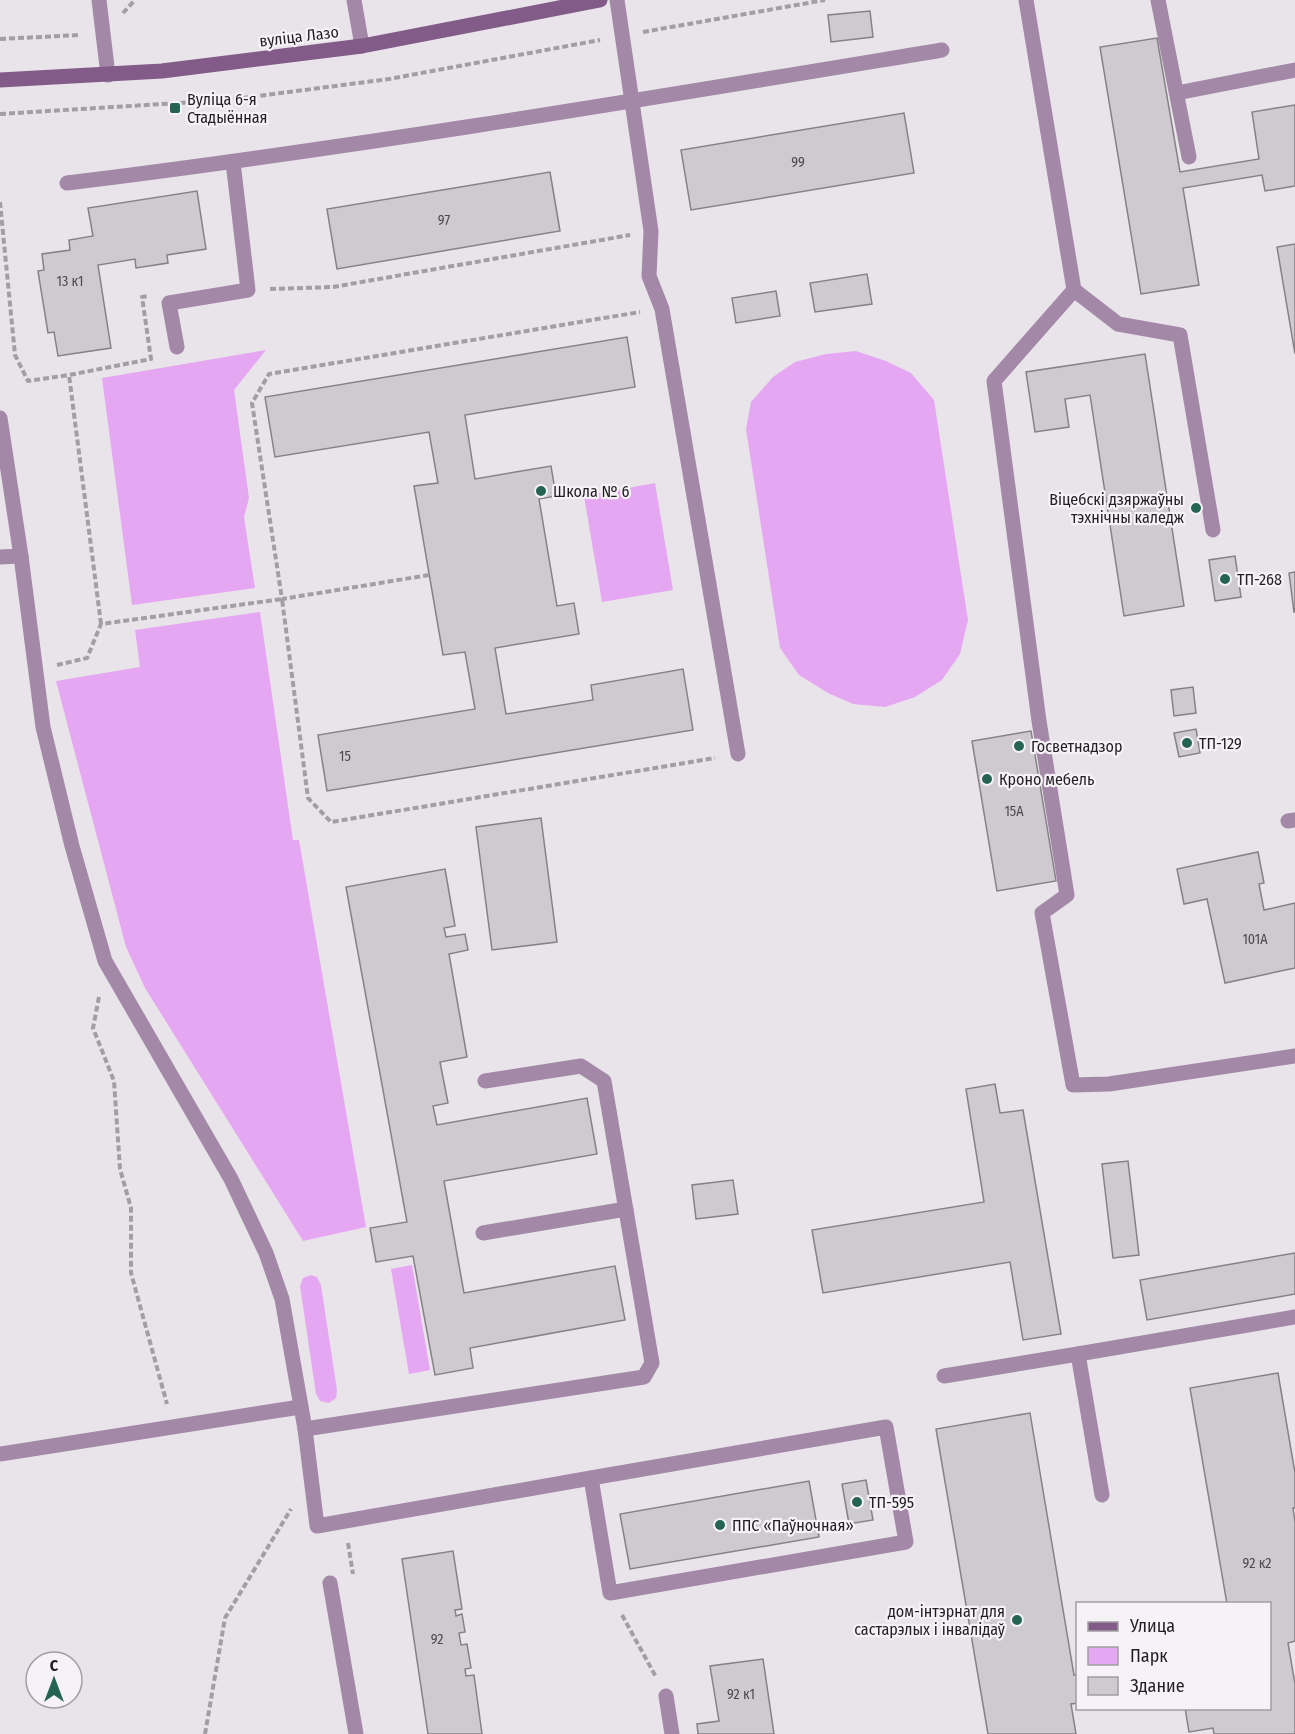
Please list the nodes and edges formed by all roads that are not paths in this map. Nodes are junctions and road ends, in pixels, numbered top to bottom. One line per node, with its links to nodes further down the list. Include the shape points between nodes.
1 (99, 0): 10 (street)
2 (354, 0): 7 (street)
3 (600, 0): 7 (street, вуліца Лазо)
4 (617, 0): 13 (street)
5 (1026, 0): 17 (street)
6 (1158, 0): 12 (street)
7 (362, 46): 10 (street, вуліца Лазо)
8 (942, 50): 13 (street)
9 (1295, 70): 12 (street)
10 (108, 75): 11 (street, вуліца Лазо)
11 (0, 80)
12 (1177, 93): 14 (street)
13 (632, 101): 15 (street); 23 (street, via 651,231 649,276 662,309)
14 (1189, 157)
15 (233, 162): 16 (street); 18 (street, via 248,290 169,303)
16 (67, 183)
17 (1074, 290): 20 (street, via 1118,324 1179,335); 24 (street, via 994,381 1039,721 1067,895 1042,913 1073,1085 1110,1084)
18 (177, 347)
19 (0, 418): 21 (street)
20 (1213, 531)
21 (21, 556): 22 (street); 31 (street, via 43,727 105,961 231,1179 266,1253 282,1299)
22 (0, 557)
23 (738, 754)
24 (1295, 1056)
25 (485, 1081): 26 (street, via 581,1066 604,1081)
26 (626, 1209): 27 (street); 32 (street, via 652,1364 644,1377)
27 (483, 1233)
28 (1295, 1317): 29 (street)
29 (1078, 1354): 30 (street); 35 (street)
30 (944, 1376)
31 (300, 1407): 32 (street); 33 (street)
32 (305, 1429): 34 (street, via 317,1526)
33 (0, 1454)
34 (591, 1478): 34 (street, via 610,1593 906,1542 886,1427)
35 (1102, 1495)
36 (330, 1583): 38 (street)
37 (666, 1696): 39 (street)
38 (356, 1734)
39 (672, 1734)

